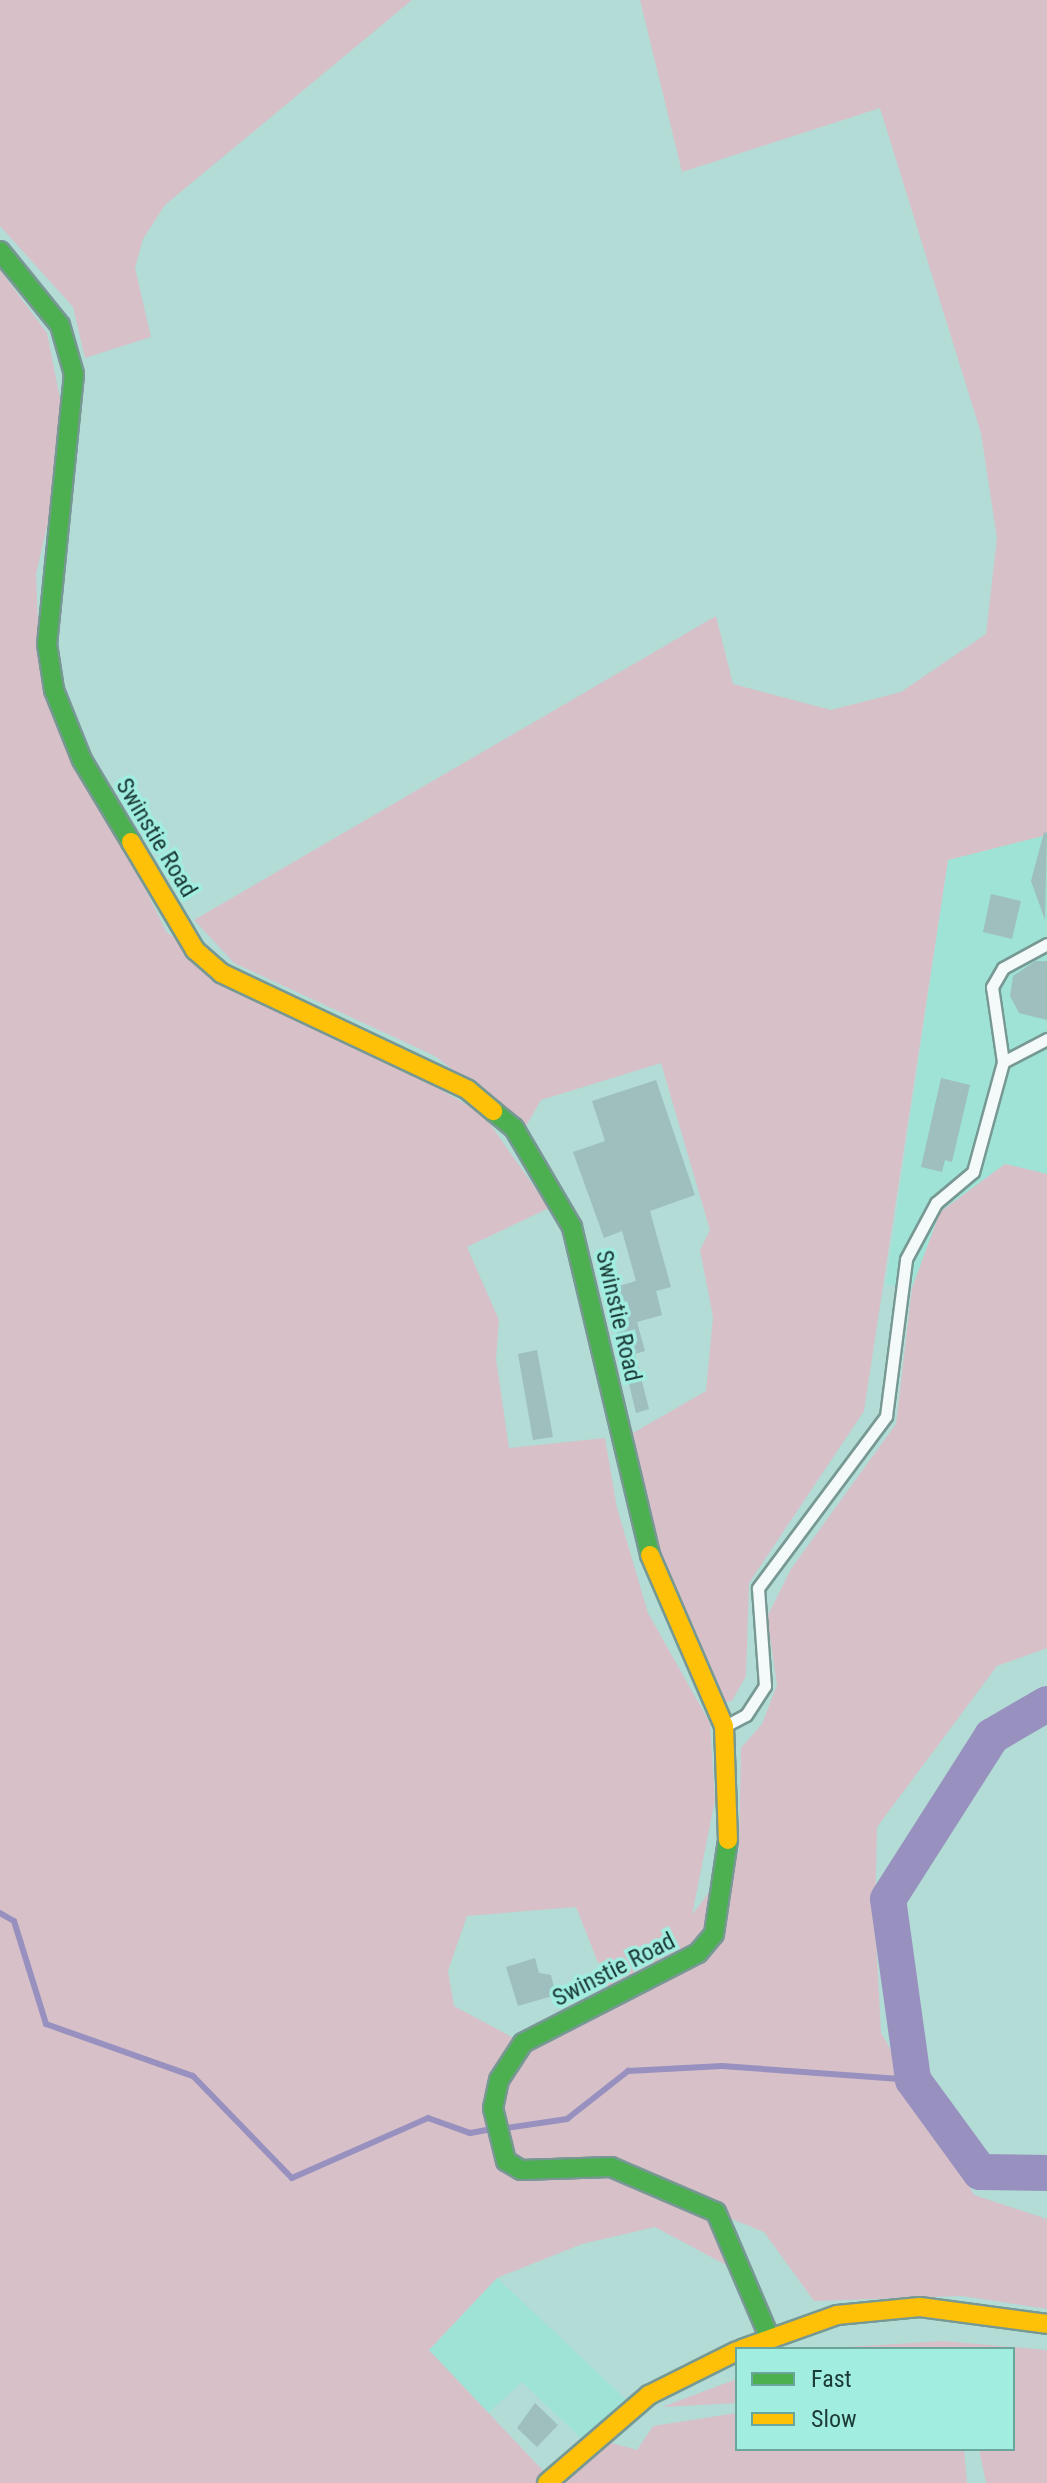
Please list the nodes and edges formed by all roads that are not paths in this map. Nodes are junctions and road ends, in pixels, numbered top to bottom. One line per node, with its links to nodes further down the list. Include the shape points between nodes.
1 (0, 251): 5 (street, Swinstie Road, via 60,325 74,374 47,644 54,690 82,760 195,950 221,973 468,1090 514,1128 572,1227 653,1568)
2 (1047, 944): 4 (lane, via 1003,968 992,987)
3 (1047, 1039): 4 (lane)
4 (1003, 1062): 5 (lane, via 973,1172 936,1203 906,1259 886,1416 758,1588 765,1686 746,1715)
5 (724, 1726): 7 (street, Swinstie Road, via 730,1810 726,1883 714,1934 675,1967 523,2043 499,2080 494,2116 506,2161 521,2170 611,2167 716,2212)
6 (1047, 2324): 7 (street, via 920,2307 837,2315)
7 (769, 2336): 8 (street)
8 (745, 2347)
9 (735, 2352): 10 (street, via 649,2395)
10 (547, 2483)

